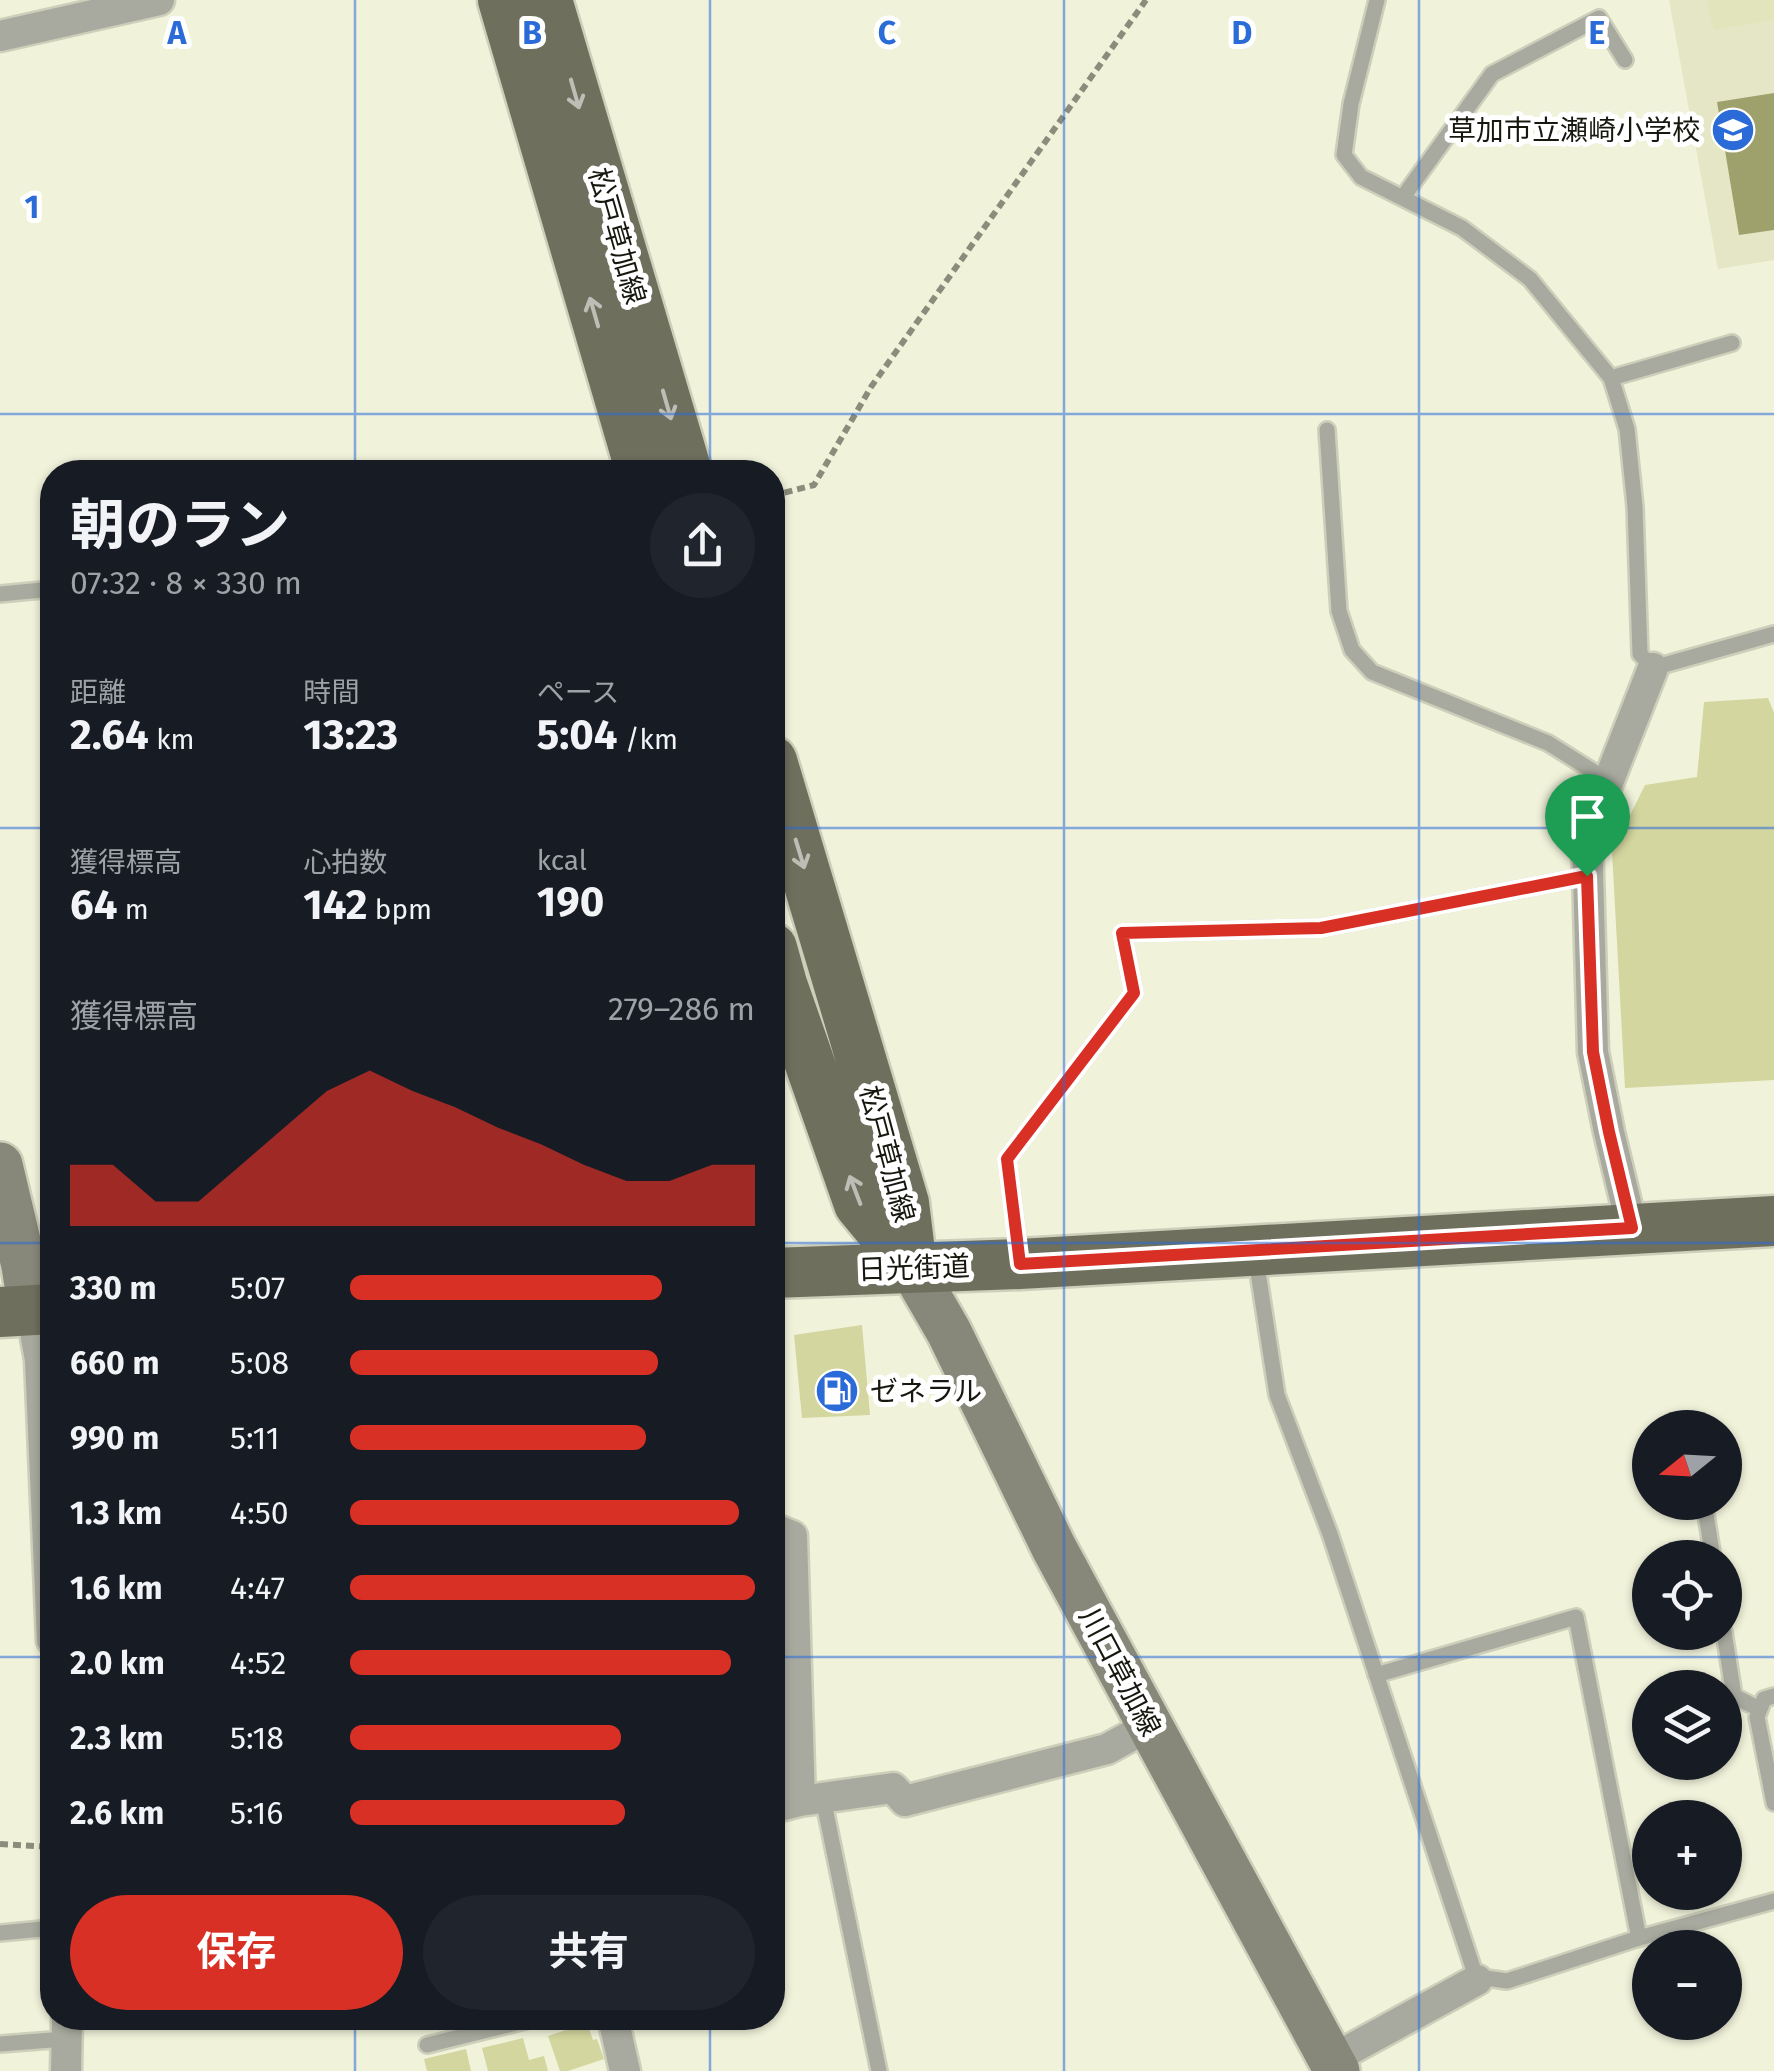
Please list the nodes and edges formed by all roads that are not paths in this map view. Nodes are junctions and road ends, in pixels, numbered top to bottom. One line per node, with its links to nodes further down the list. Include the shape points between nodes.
1 (159, 0): 5 (street)
2 (503, 0): 11 (main road, 松戸草加線, one-way to 2)
3 (547, 0): 12 (main road, 松戸草加線, one-way to 12)
4 (1376, 0): 7 (lane, via 1344,155 1361,177)
5 (0, 36)
6 (1625, 60): 7 (lane, via 1600,18 1492,74)
7 (1403, 196): 9 (lane, via 1462,228 1530,279)
8 (1732, 343): 9 (lane)
9 (1611, 378): 16 (lane, via 1627,429 1640,654)
10 (1327, 430): 17 (lane, via 1339,610 1352,650 1372,672 1548,743)
11 (637, 460)
12 (683, 460)
13 (40, 590): 14 (lane)
14 (0, 594)
15 (1774, 634): 16 (lane)
16 (1653, 668): 17 (street)
17 (1608, 780): 19 (street, via 1586,836)
18 (785, 805): 26 (main road, 松戸草加線, one-way to 26, via 904,1203)
19 (1587, 876): 23 (street, via 1593,1052); 25 (lane, via 1321,928 1122,933 1134,993 1007,1159)
20 (785, 993): 26 (main road, 松戸草加線, one-way to 20, via 859,1204)
21 (0, 1165): 28 (main road)
22 (1774, 1221): 23 (main road, 日光街道)
23 (1632, 1228): 24 (main road, 日光街道)
24 (1254, 1250): 25 (main road, 日光街道); 32 (lane, via 1277,1395)
25 (1020, 1264): 26 (main road, 日光街道)
26 (912, 1268): 27 (main road, 日光街道); 35 (main road, 川口草加線)
27 (785, 1273)
28 (28, 1310): 29 (street)
29 (40, 1360)
30 (785, 1533): 36 (street, via 792,1536)
31 (1727, 1650): 34 (lane, via 1734,1696)
32 (1376, 1676): 40 (lane, via 1576,1617); 44 (lane)
33 (1774, 1696): 34 (lane)
34 (1758, 1709): 37 (lane)
35 (1148, 1726): 36 (street, via 1107,1749 905,1802 894,1788); 51 (main road, 川口草加線)
36 (798, 1802): 54 (lane)
37 (1774, 1803)
38 (1774, 1901): 41 (lane)
39 (40, 1929): 42 (lane)
40 (1638, 1930)
41 (1669, 1930)
42 (0, 1933)
43 (1632, 1941): 44 (lane, via 1508,1981)
44 (1477, 1980): 51 (street)
45 (58, 2030): 49 (lane)
46 (66, 2030): 52 (street)
47 (488, 2030): 50 (lane)
48 (616, 2030): 53 (street)
49 (0, 2044)
50 (427, 2045)
51 (1334, 2066)
52 (66, 2071)
53 (625, 2071)
54 (880, 2071)

